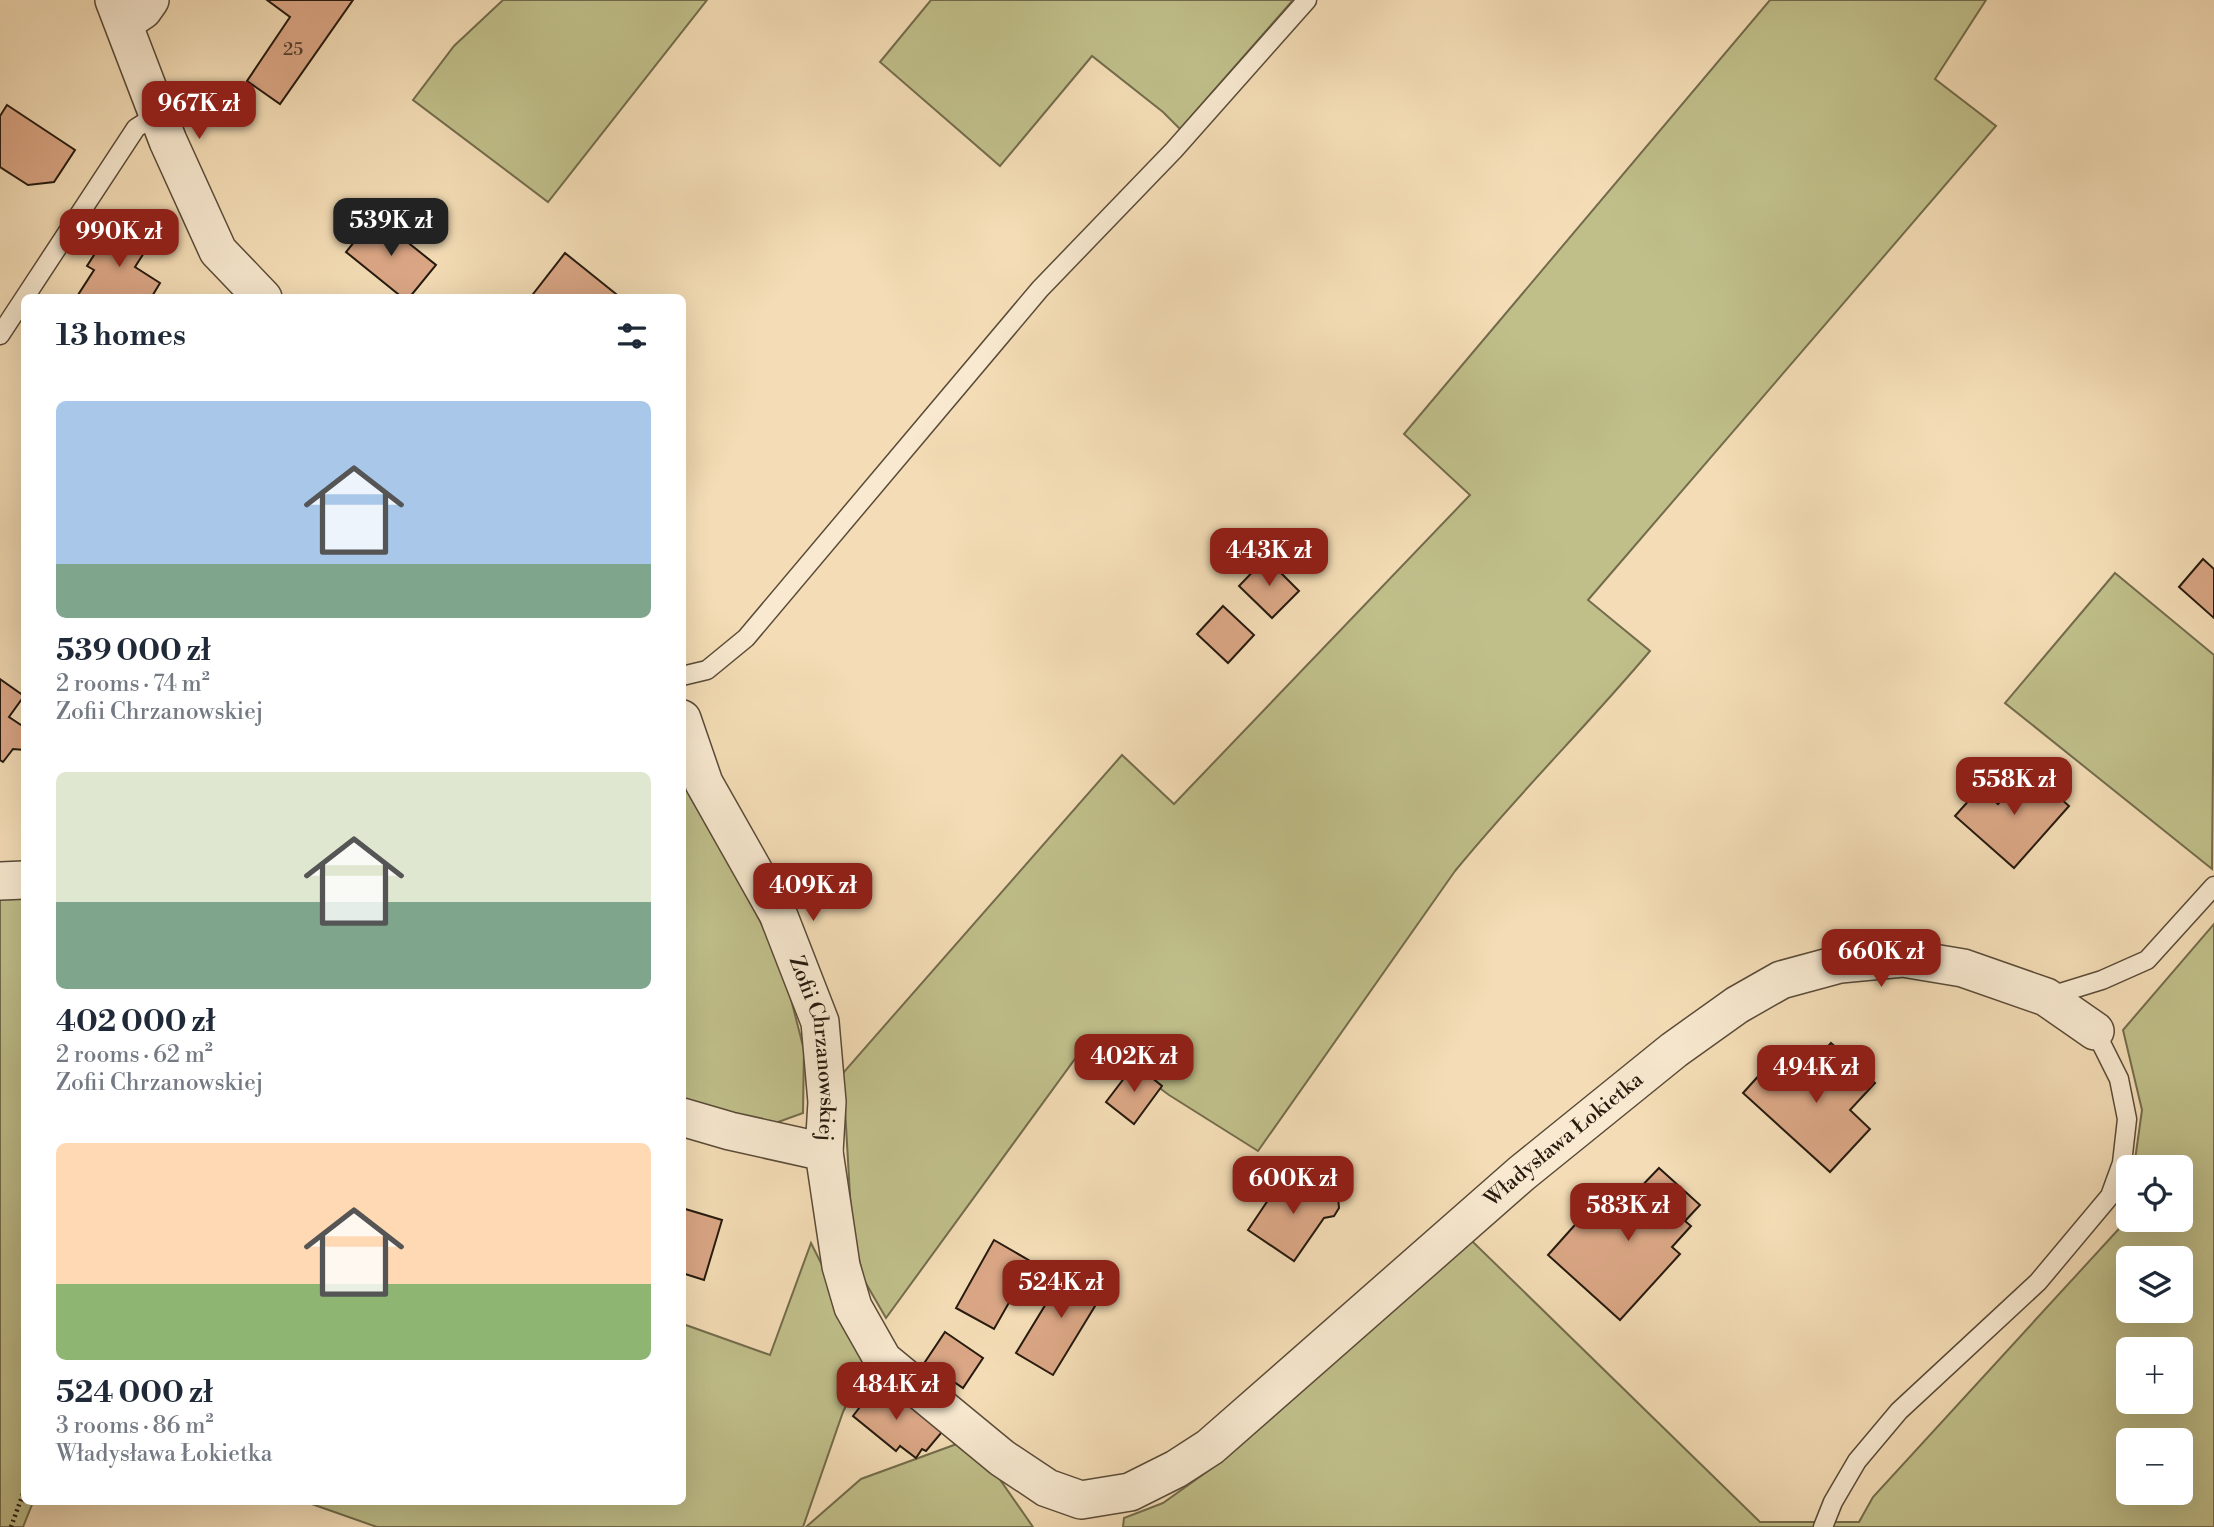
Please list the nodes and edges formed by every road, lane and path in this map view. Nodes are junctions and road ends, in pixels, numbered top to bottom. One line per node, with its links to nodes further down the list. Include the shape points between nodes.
1 (1307, 0): 8 (lane, via 1174,150 1040,289 746,638 707,670)
2 (129, 8): 3 (street)
3 (158, 114): 4 (lane, via 136,128); 5 (street, via 218,251)
4 (27, 294)
5 (259, 294)
6 (21, 303): 7 (lane)
7 (0, 335)
8 (686, 675)
9 (686, 731): 16 (street, Zofii Chrzanowskiej, via 704,783 778,914 820,1022 827,1102)
10 (21, 880): 11 (street)
11 (0, 881)
12 (2214, 886): 13 (lane, via 2147,960)
13 (2046, 997): 14 (street, Władysława Łokietka); 16 (street, Władysława Łokietka, via 1963,968 1903,958 1840,964 1781,980 1674,1049 1552,1149 1210,1447 1130,1492 1081,1500 1047,1488 1002,1458 883,1360 853,1307 841,1266)
14 (2095, 1031): 19 (lane, Władysława Łokietka, via 2119,1079 2127,1119 2122,1163 2110,1196 2038,1282 1899,1411 1857,1461)
15 (686, 1118): 16 (street)
16 (824, 1152)
17 (21, 1499): 18 (path)
18 (11, 1527)
19 (1823, 1527)

